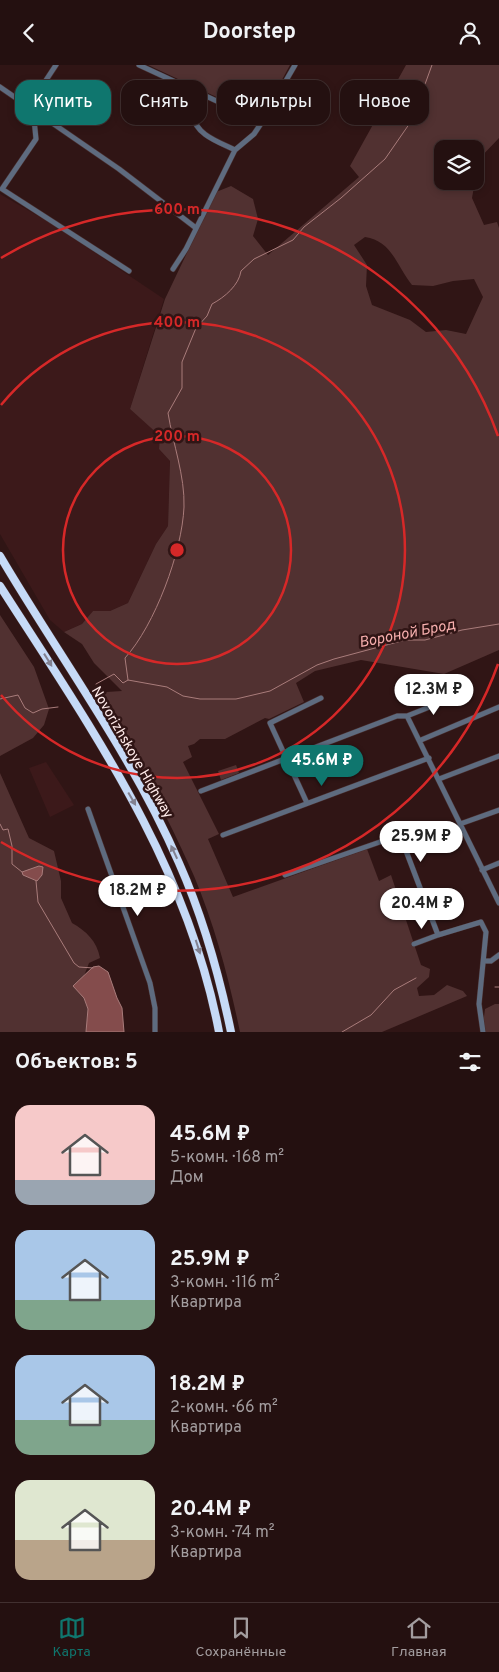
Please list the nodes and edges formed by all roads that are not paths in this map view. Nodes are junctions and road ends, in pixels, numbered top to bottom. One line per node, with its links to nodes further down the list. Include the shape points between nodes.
1 (56, 65): 4 (street)
2 (139, 65): 5 (street)
3 (295, 65): 6 (street)
4 (48, 80)
5 (171, 80)
6 (286, 80)
7 (0, 87): 8 (street)
8 (15, 97)
9 (34, 125): 16 (street, via 36,139 2,189)
10 (57, 125): 14 (street)
11 (195, 125): 13 (street)
12 (260, 125): 13 (street)
13 (235, 150): 14 (street)
14 (196, 228): 15 (street)
15 (173, 269)
16 (129, 271)
17 (0, 557): 44 (highway, Novorizhskoye Highway, one-way to 17, via 207,937 166,834 124,755)
18 (0, 586): 43 (highway, Novorizhskoye Highway, one-way to 43, via 100,742 157,845 194,933)
19 (321, 697): 26 (street, via 270,723)
20 (452, 698): 22 (street)
21 (499, 707): 23 (street)
22 (408, 716): 23 (street); 26 (street, via 397,716)
23 (421, 740): 25 (street)
24 (499, 756): 27 (street)
25 (429, 758): 27 (street); 29 (street)
26 (287, 759): 28 (street); 29 (street)
27 (439, 779): 32 (street)
28 (201, 791)
29 (307, 803): 33 (street)
30 (88, 809): 42 (street, via 150,983)
31 (499, 810): 32 (street)
32 (460, 824): 35 (street)
33 (223, 835)
34 (499, 863): 35 (street)
35 (482, 870): 37 (street)
36 (284, 875): 38 (street, via 400,835)
37 (499, 903)
38 (438, 935): 39 (street); 41 (street, via 481,921 486,932)
39 (414, 944)
40 (499, 955): 41 (street, via 491,961)
41 (484, 961): 45 (street, via 479,1004)
42 (155, 1032)
43 (219, 1032)
44 (231, 1032)
45 (483, 1032)

